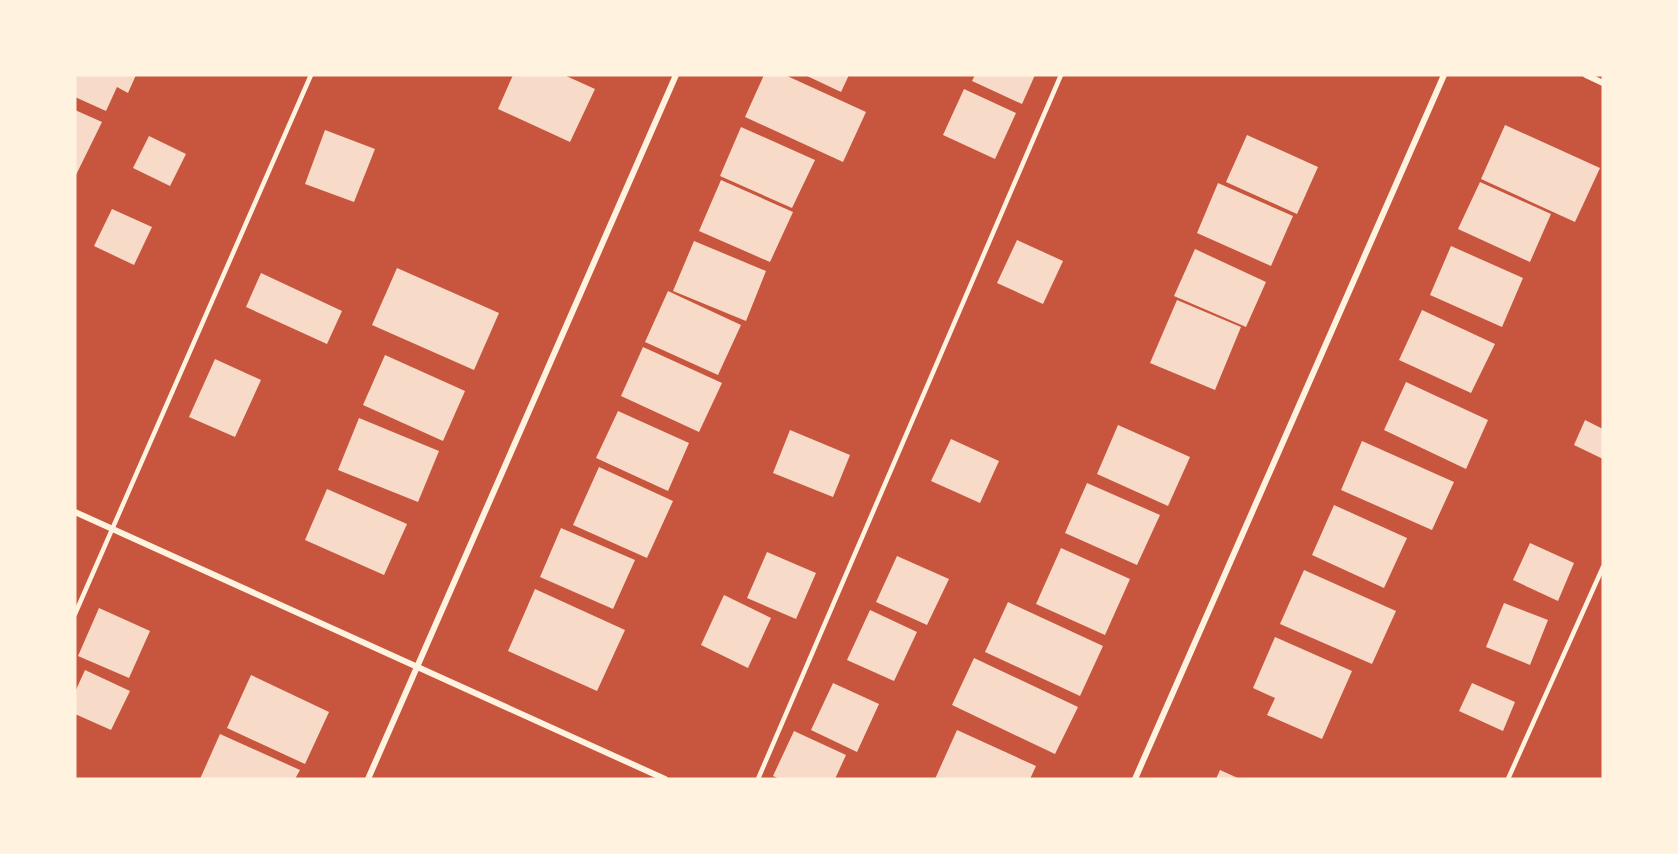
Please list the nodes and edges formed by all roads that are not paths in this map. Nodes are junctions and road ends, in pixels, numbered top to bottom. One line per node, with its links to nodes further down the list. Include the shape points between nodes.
1 (311, 75): 8 (lane)
2 (676, 75): 11 (street)
3 (1061, 75): 14 (lane)
4 (1444, 75): 15 (street)
5 (1586, 75): 6 (street)
6 (1603, 83)
7 (75, 512): 8 (street)
8 (112, 529): 10 (lane); 11 (street)
9 (1603, 567): 16 (lane)
10 (75, 614)
11 (417, 667): 12 (street); 13 (street)
12 (368, 779)
13 (665, 779)
14 (758, 779)
15 (1135, 779)
16 (1508, 779)

